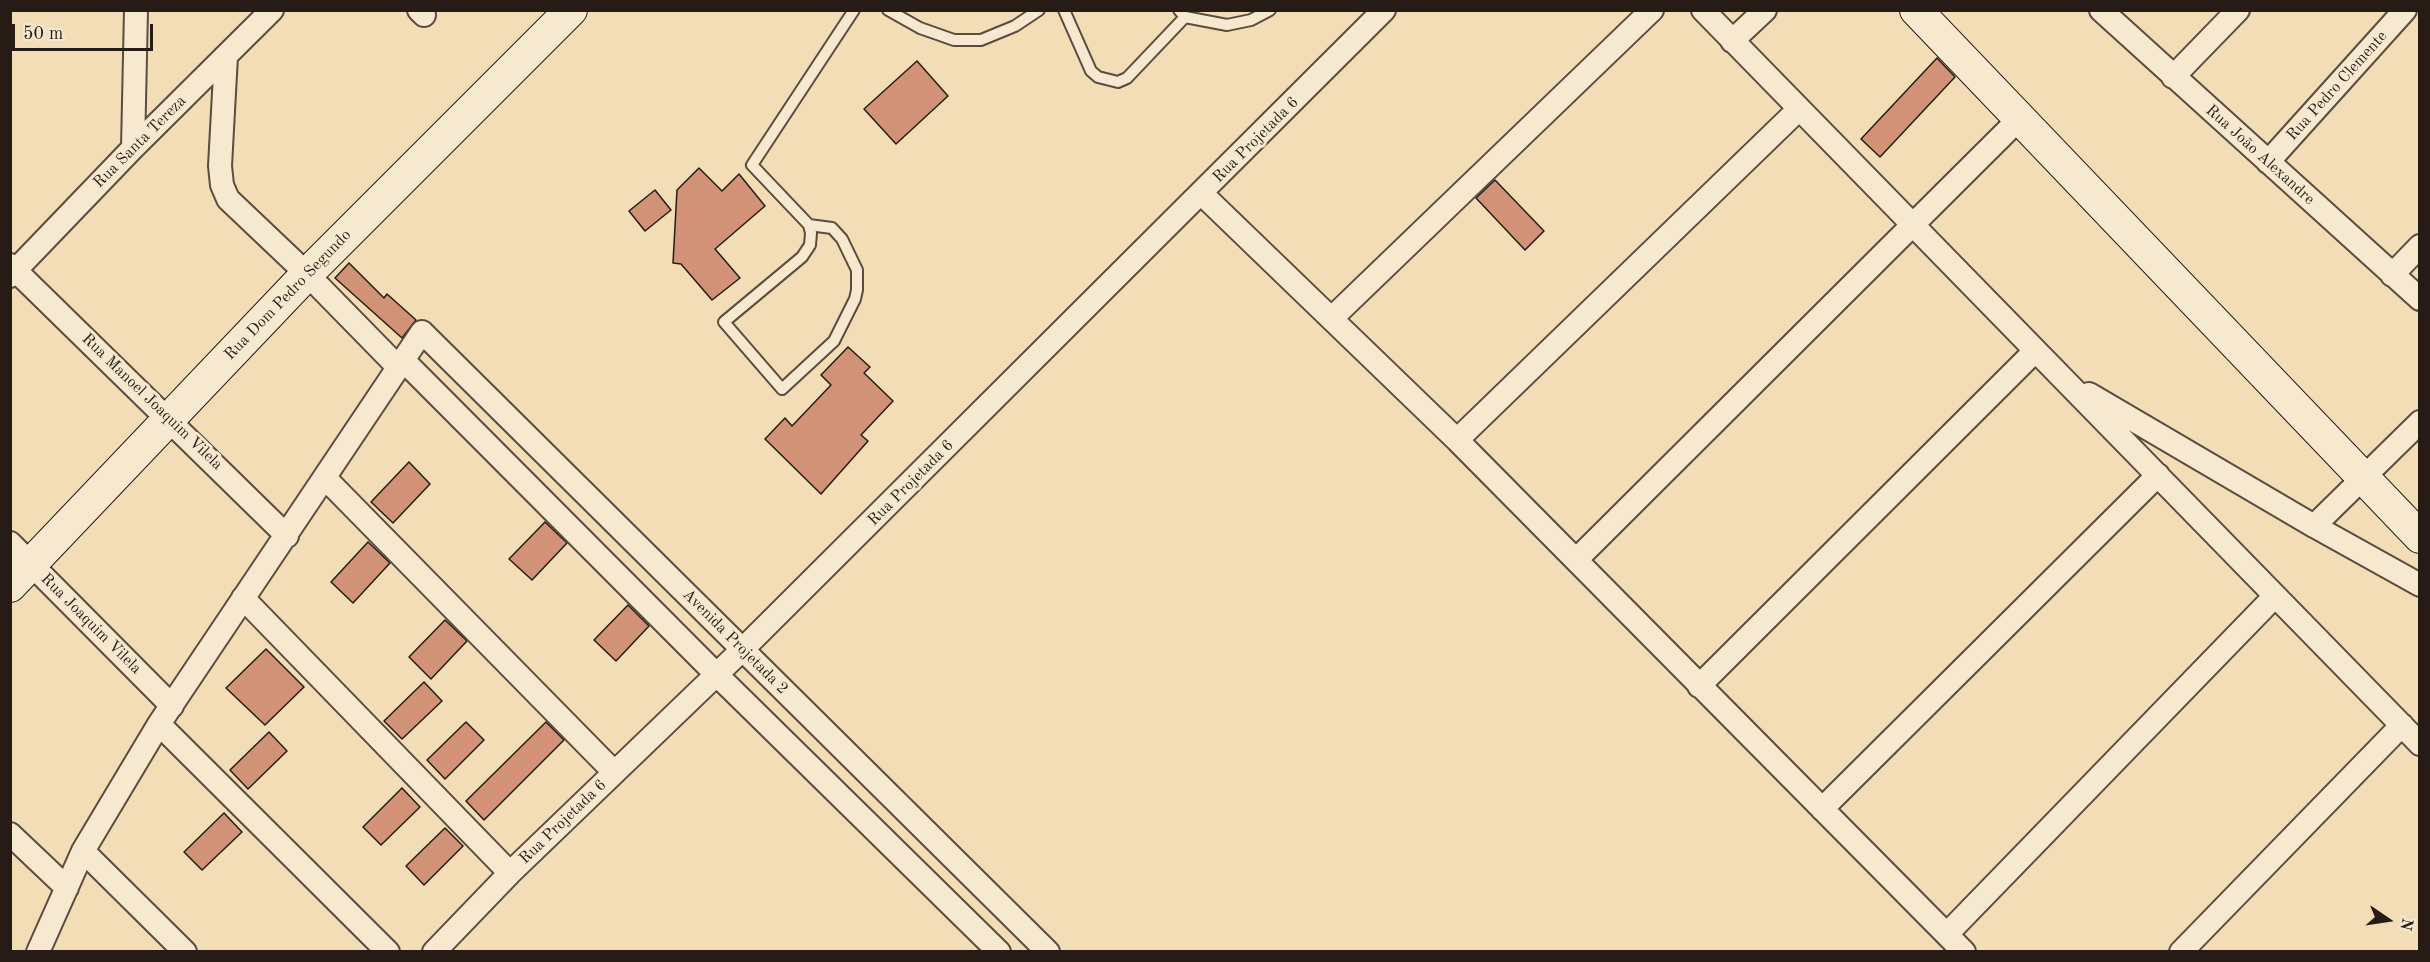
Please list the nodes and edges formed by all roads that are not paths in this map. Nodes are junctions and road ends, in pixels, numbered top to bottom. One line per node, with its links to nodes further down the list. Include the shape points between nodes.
1 (136, 10): 25 (street)
2 (272, 10): 21 (street, Rua Santa Tereza)
3 (571, 10): 32 (street, Rua Dom Pedro Segundo)
4 (854, 10): 28 (lane, via 752,165)
5 (888, 10): 6 (lane, via 920,28 954,40 981,40)
6 (1040, 10)
7 (1064, 10): 18 (lane, via 1091,71 1118,82 1127,78)
8 (1270, 10): 18 (lane, via 1251,20 1227,25)
9 (1384, 10): 27 (street, Rua Projetada 6)
10 (1652, 10): 35 (street)
11 (1703, 10): 20 (street)
12 (1765, 10): 20 (street)
13 (1916, 10): 24 (street)
14 (2238, 10): 22 (street)
15 (2405, 10): 26 (street, Rua Pedro Clemente)
16 (2414, 10): 19 (street)
17 (2110, 13): 22 (street, Rua João Alexandre)
18 (1182, 14)
19 (2420, 15)
20 (1732, 41): 23 (street)
21 (226, 56): 25 (street, Rua Santa Tereza); 32 (street, via 222,185 228,199)
22 (2173, 77): 26 (street, Rua João Alexandre)
23 (1799, 110): 29 (street); 41 (street)
24 (2020, 118): 29 (street); 44 (street)
25 (133, 148): 31 (street, Rua Santa Tereza)
26 (2268, 162): 33 (street, Rua João Alexandre)
27 (1202, 194): 35 (street); 53 (street, Rua Projetada 6)
28 (809, 225): 28 (lane, via 810,245 802,257 724,322 782,389 834,341 857,290 858,270 842,239 832,228)
29 (1912, 225): 36 (street); 48 (street)
30 (2420, 246): 33 (street)
31 (12, 270): 39 (street, Rua Manoel Joaquim Vilela)
32 (307, 274): 37 (street); 39 (street, Rua Dom Pedro Segundo)
33 (2392, 275): 34 (street, Rua João Alexandre)
34 (2420, 299)
35 (1332, 318): 41 (street)
36 (2036, 351): 38 (street); 55 (street)
37 (401, 365): 43 (street); 53 (street, Avenida Projetada 2, via 422,332); 54 (street)
38 (2061, 378): 42 (street); 45 (street)
39 (169, 418): 46 (street, Rua Manoel Joaquim Vilela); 49 (street, Rua Dom Pedro Segundo)
40 (2420, 422): 44 (street)
41 (1457, 440): 48 (street)
42 (2158, 475): 51 (street); 60 (street)
43 (325, 478): 46 (street); 59 (street)
44 (2363, 480): 45 (street); 47 (street)
45 (2314, 526): 50 (street)
46 (287, 536): 52 (street)
47 (2420, 537)
48 (1576, 560): 55 (street)
49 (18, 564): 56 (street, Rua Joaquim Vilela)
50 (2420, 585)
51 (2275, 596): 57 (street); 65 (street)
52 (243, 598): 56 (street); 63 (street)
53 (743, 649): 54 (street, Rua Projetada 6); 71 (street, Avenida Projetada 2)
54 (716, 674): 59 (street, Rua Projetada 6); 70 (street)
55 (1699, 686): 60 (street)
56 (165, 715): 62 (street); 68 (street, Rua Joaquim Vilela)
57 (2402, 725): 58 (street); 73 (street)
58 (2420, 744)
59 (614, 772): 63 (street, Rua Projetada 6)
60 (1822, 809): 65 (street)
61 (10, 834): 64 (street)
62 (83, 851): 64 (street); 67 (street)
63 (510, 873): 69 (street, Rua Projetada 6)
64 (67, 888): 66 (street)
65 (1947, 934): 72 (street)
66 (38, 951)
67 (185, 951)
68 (388, 951)
69 (434, 951)
70 (999, 951)
71 (1048, 951)
72 (1964, 951)
73 (2181, 951)

